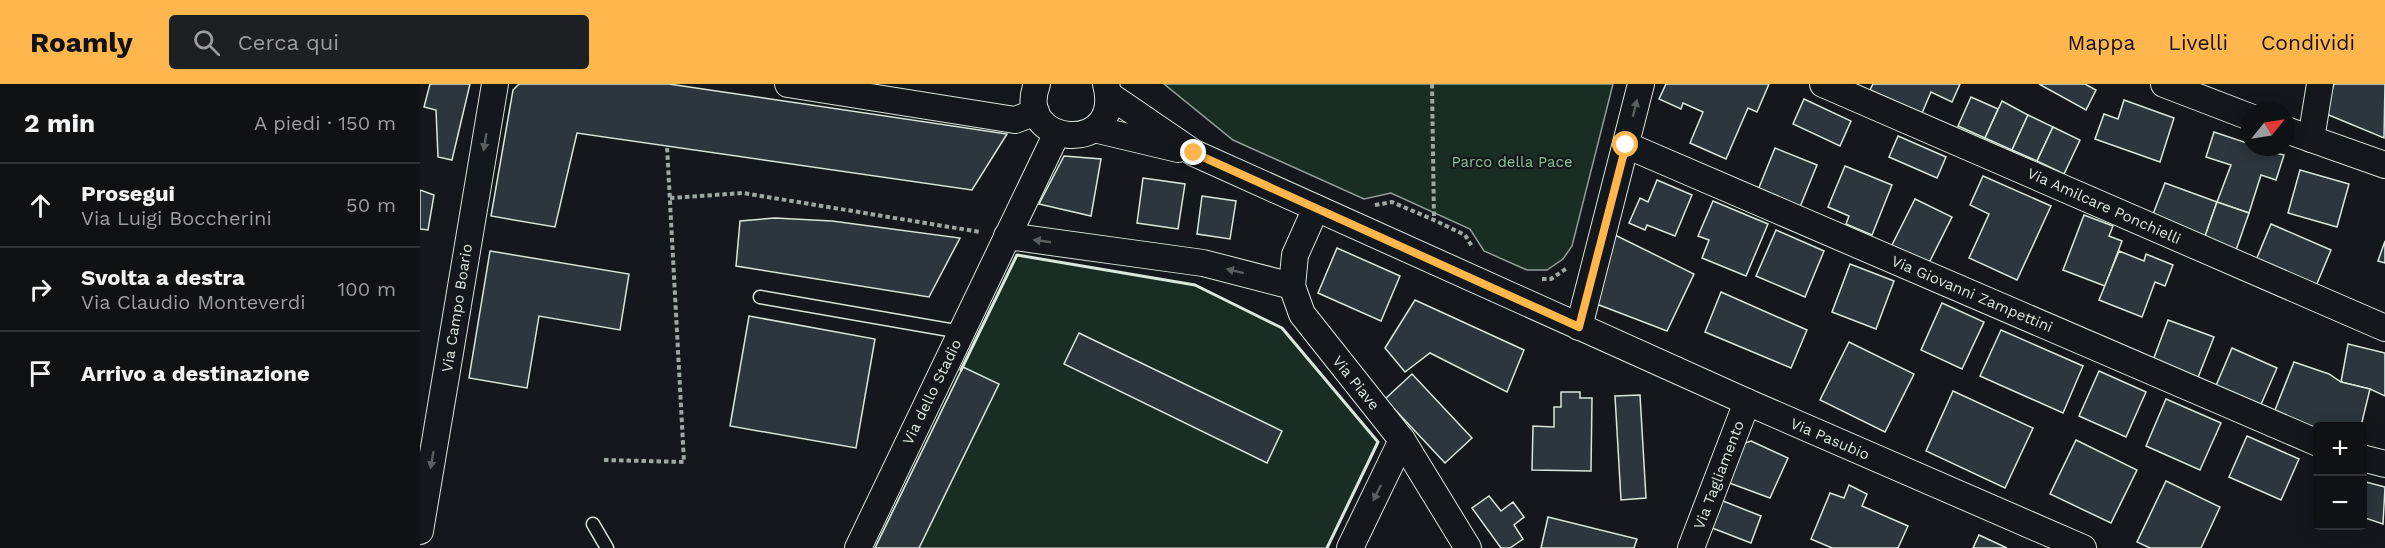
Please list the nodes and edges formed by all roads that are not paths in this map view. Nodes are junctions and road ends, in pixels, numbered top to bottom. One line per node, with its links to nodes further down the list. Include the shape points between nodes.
1 (495, 84): 31 (street, Via Campo Boario, one-way to 31)
2 (788, 84): 9 (street, via 1015,120)
3 (1037, 84): 9 (street)
4 (1641, 84): 15 (street, one-way to 4)
5 (1823, 84): 23 (street, Via Amilcare Ponchielli)
6 (2164, 84): 10 (street)
7 (2320, 84): 14 (street)
8 (1107, 89): 11 (street, via 1106,114); 16 (street)
9 (1036, 112): 12 (street)
10 (2241, 114)
11 (1094, 129): 12 (street, via 1076,136); 16 (street)
12 (1057, 133): 19 (street, Via dello Stadio)
13 (2295, 133): 14 (street)
14 (2311, 139): 17 (street)
15 (1626, 145): 22 (street); 27 (street, Via Giovanni Zampettini)
16 (1194, 153): 18 (street, Via Pasubio)
17 (2385, 165)
18 (1316, 208): 20 (street, Via Piave, via 1295,255); 22 (street, Via Pasubio)
19 (1007, 236): 20 (street, one-way to 19, via 1203,263); 24 (street, Via dello Stadio)
20 (1292, 286): 26 (street, Via Piave, via 1302,315)
21 (760, 297): 24 (lane)
22 (1579, 327): 25 (street, Via Pasubio)
23 (2385, 328)
24 (961, 332): 33 (street, Via dello Stadio)
25 (1747, 402): 36 (street, Via Tagliamento); 37 (street, Via Pasubio)
26 (1402, 440): 34 (street, one-way to 34); 35 (street, Via Piave)
27 (2313, 440)
28 (2367, 459): 29 (street)
29 (2385, 464)
30 (593, 524): 32 (lane)
31 (420, 531)
32 (607, 548)
33 (858, 548)
34 (1350, 548)
35 (1468, 548)
36 (1691, 548)
37 (2082, 548)

